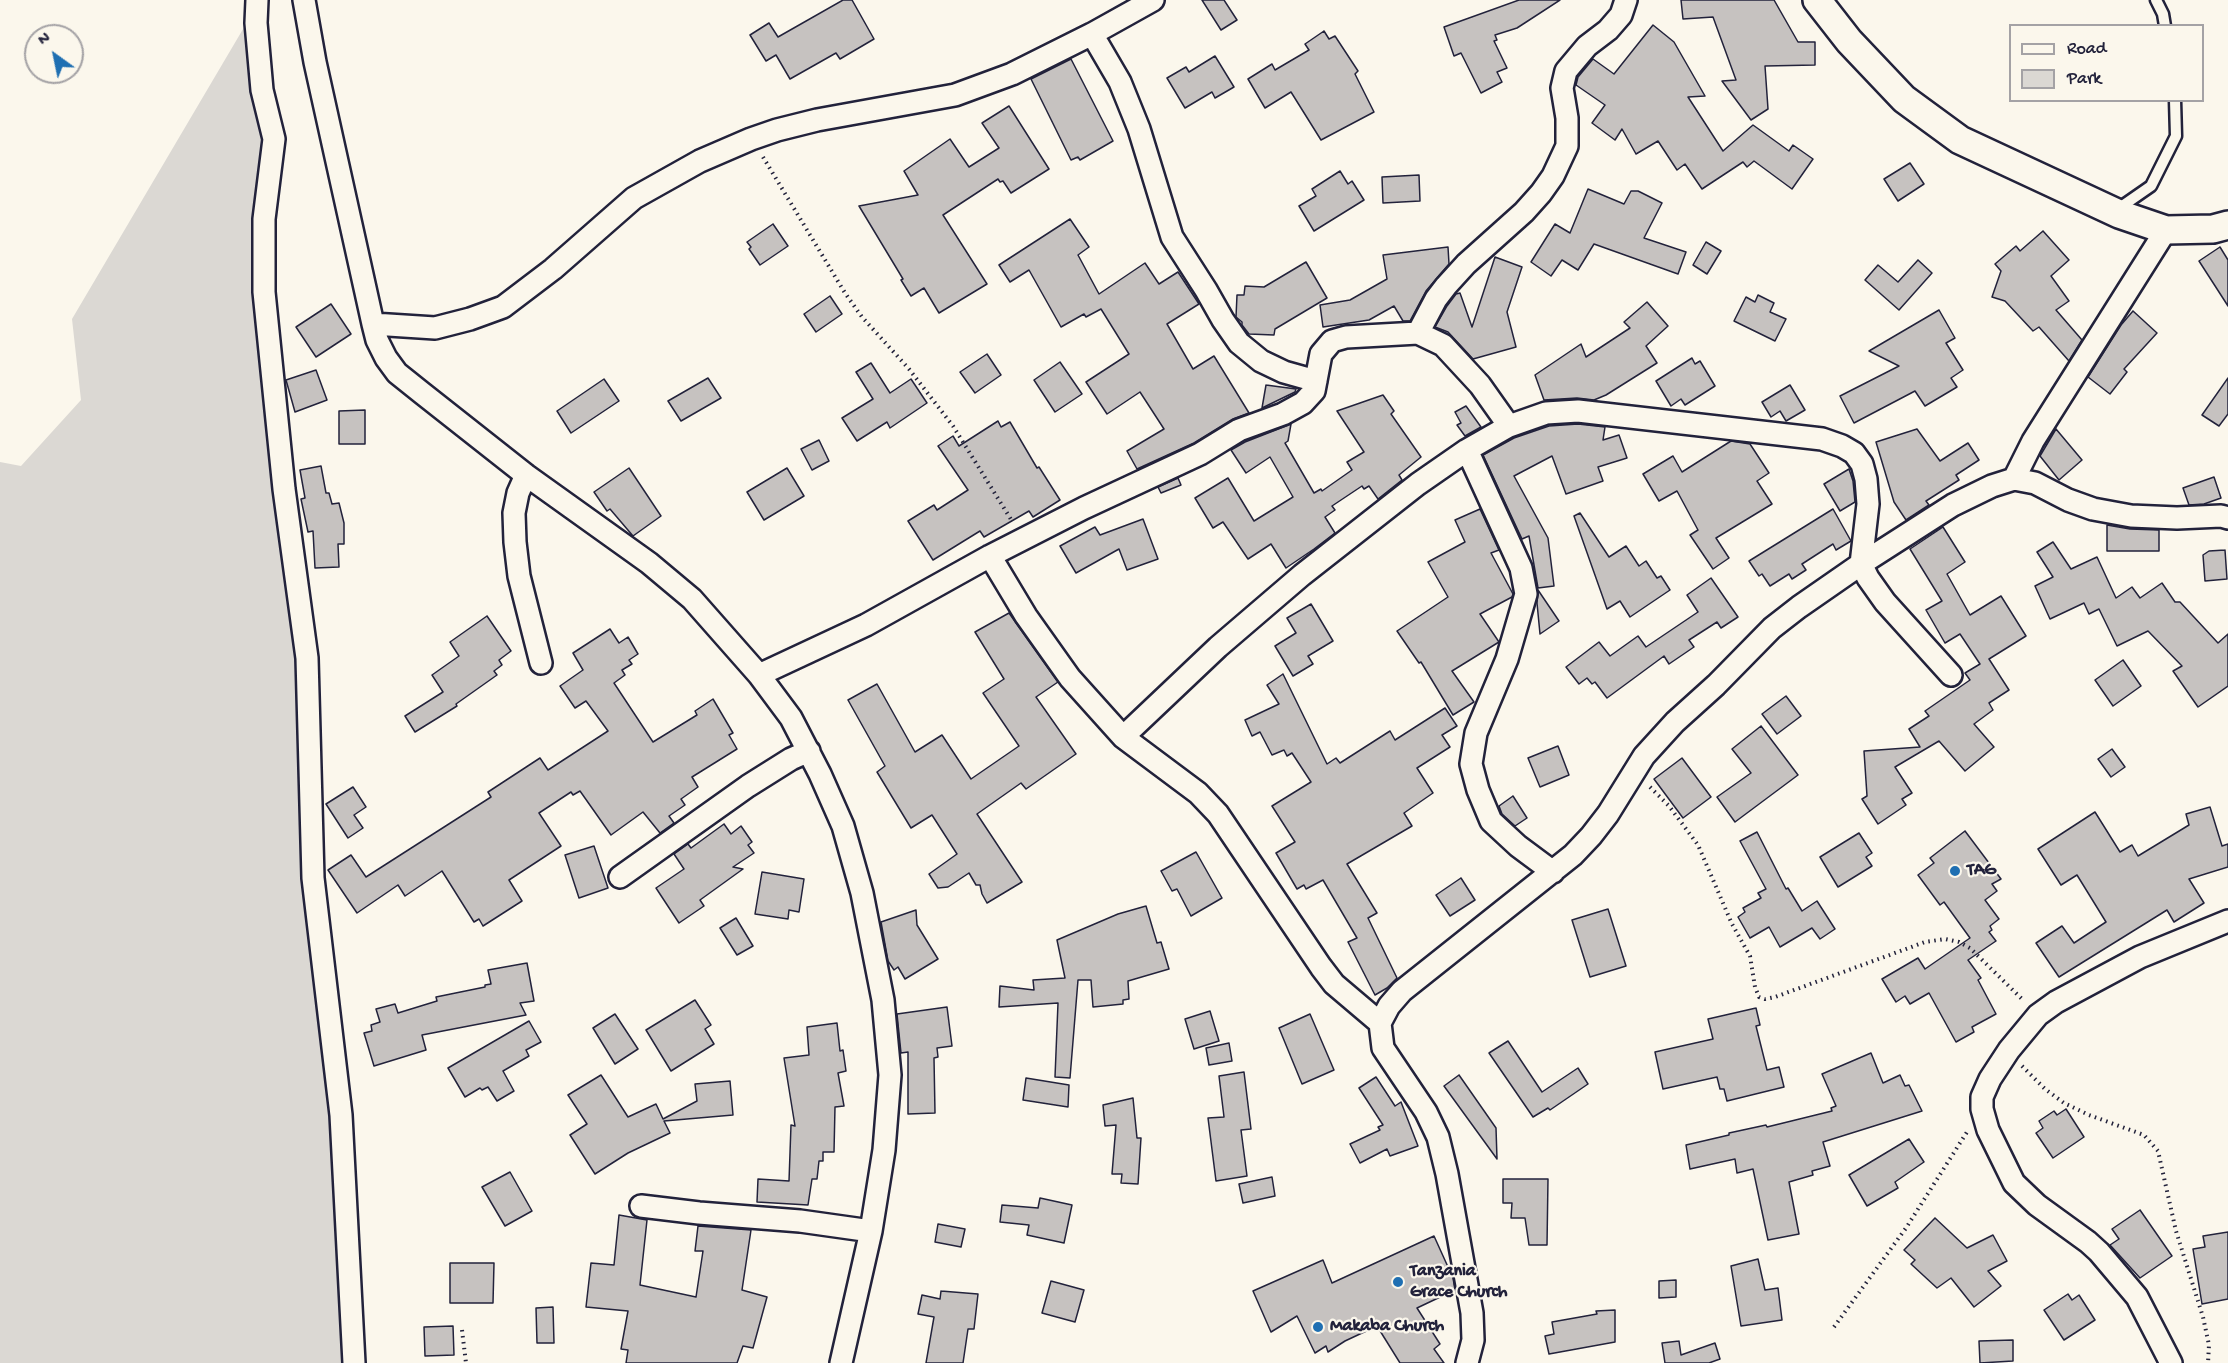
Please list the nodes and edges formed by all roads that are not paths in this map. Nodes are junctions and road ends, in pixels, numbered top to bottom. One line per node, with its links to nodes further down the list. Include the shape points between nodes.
1 (257, 0): 37 (street, via 262,90 274,139 264,219 264,292 284,489 307,658 313,878 341,1115)
2 (304, 0): 15 (street)
3 (1153, 0): 9 (street)
4 (1626, 0): 16 (street, via 1621,15 1566,71 1562,88 1567,146 1553,176 1524,212 1446,286)
5 (1807, 0): 10 (street)
6 (1817, 0): 10 (street)
7 (2156, 0): 8 (lane)
8 (2165, 24)
9 (1092, 34): 15 (street, via 1012,74 955,95 817,120 751,139 700,161 634,198 554,269 503,307 435,328); 17 (street, via 1120,82 1139,129 1172,237 1223,320 1239,343 1261,361)
10 (1849, 41): 12 (street, via 1904,99 1960,140)
11 (2175, 102): 12 (lane, via 2176,136 2151,186)
12 (2115, 211): 14 (street)
13 (2228, 225): 14 (street)
14 (2166, 230): 21 (street, via 2033,441)
15 (373, 324): 20 (street, via 377,340 397,373)
16 (1418, 333): 17 (street, via 1332,341 1321,354); 18 (street, via 1443,345 1458,360)
17 (1316, 381): 23 (street, via 1309,398 1293,409 1239,430 1200,454)
18 (1509, 426): 19 (street); 24 (street, via 1546,413 1578,411 1822,439 1842,446 1854,453 1866,479 1868,504)
19 (1467, 450): 28 (street, via 1302,575); 30 (street, via 1521,568 1526,594 1507,659 1476,733 1472,764 1491,821)
20 (526, 475): 25 (street, via 514,513 515,542); 26 (street, via 692,599)
21 (2014, 479): 22 (street, via 2035,483 2093,509 2131,516); 24 (street, via 1953,505)
22 (2228, 518)
23 (990, 556): 26 (street, via 866,625); 28 (street, via 1070,678)
24 (1861, 564): 27 (street, via 1885,602); 30 (street, via 1772,628 1675,722 1644,756 1591,836)
25 (541, 663)
26 (759, 675): 29 (street, via 791,717)
27 (1951, 675)
28 (1123, 737): 33 (street, via 1198,793 1218,814 1334,984)
29 (809, 752): 31 (street, via 748,786); 35 (street, via 843,826 852,856 883,1000 890,1075 884,1150)
30 (1553, 872): 33 (street, via 1402,991)
31 (620, 877)
32 (2228, 921): 41 (street, via 2139,957 2056,1002 2038,1015 2009,1050 1982,1098 1982,1109 1998,1152 2014,1182 2098,1252 2137,1297)
33 (1380, 1023): 36 (street, via 1383,1048 1426,1112 1437,1137 1465,1269)
34 (641, 1206): 35 (street)
35 (871, 1231): 38 (street)
36 (1473, 1340): 39 (street); 40 (street)
37 (354, 1363)
38 (841, 1363)
39 (1467, 1363)
40 (1483, 1363)
41 (2171, 1363)

